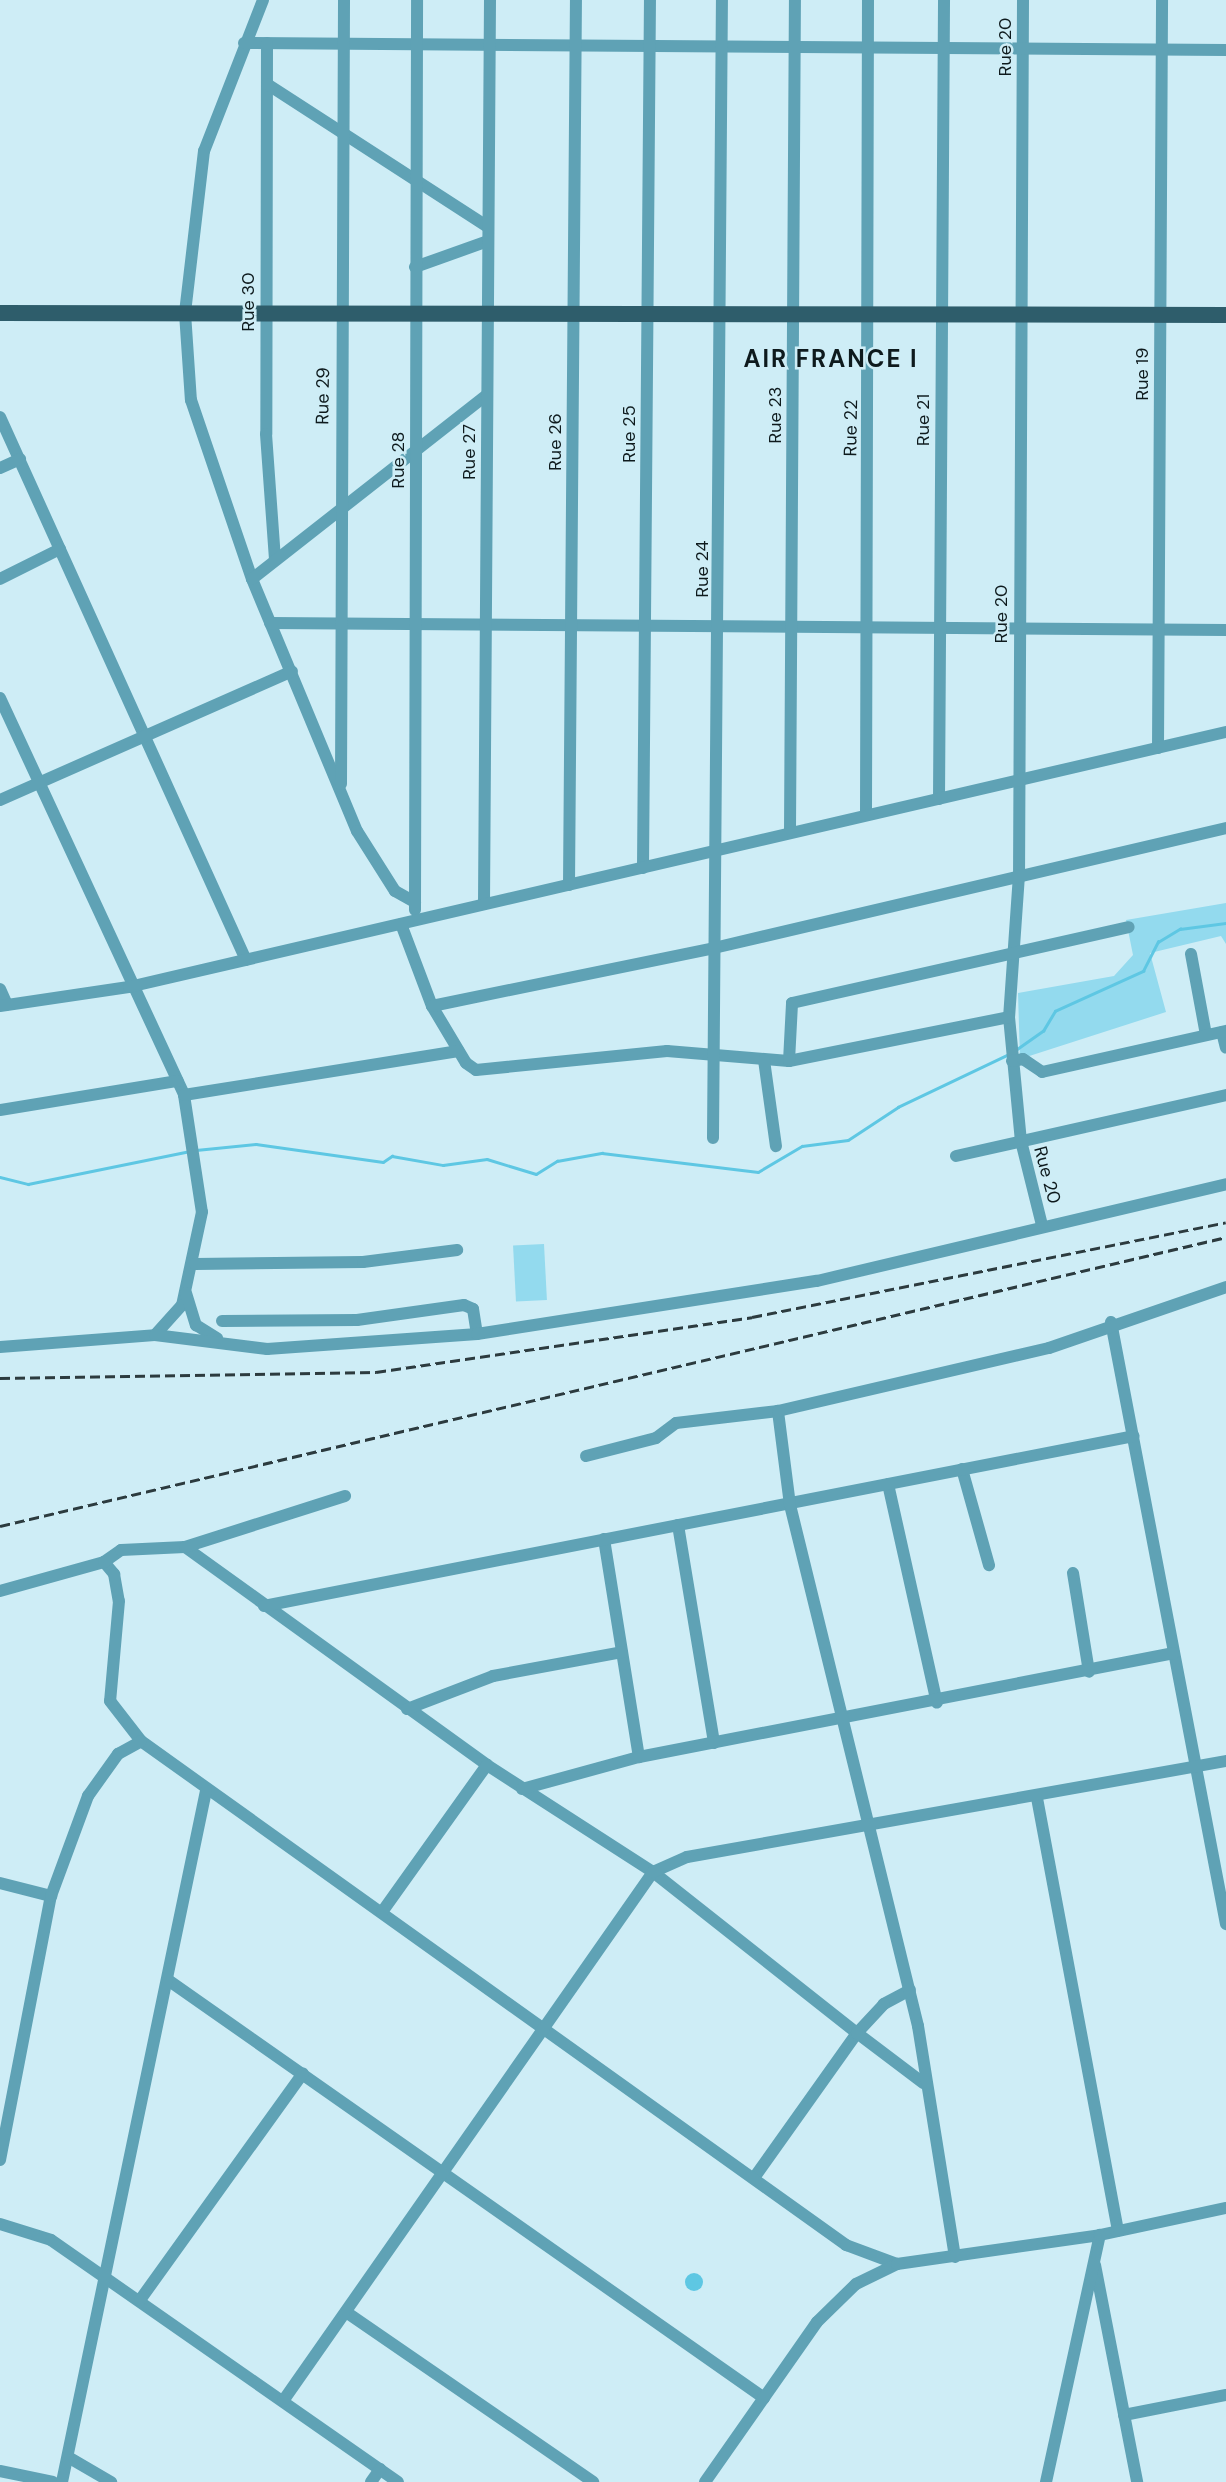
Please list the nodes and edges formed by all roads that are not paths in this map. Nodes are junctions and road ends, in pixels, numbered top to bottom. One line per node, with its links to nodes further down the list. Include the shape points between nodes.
1 (263, 0): 13 (street)
2 (344, 0): 15 (street, Rue 29)
3 (416, 0): 16 (street, Rue 28)
4 (489, 0): 17 (street, Rue 27)
5 (576, 0): 18 (street, Rue 26)
6 (650, 0): 19 (street, Rue 25)
7 (722, 0): 20 (street, Rue 24)
8 (795, 0): 21 (street, Rue 23)
9 (868, 0): 22 (street, Rue 22)
10 (944, 0): 23 (street, Rue 21)
11 (1023, 0): 24 (street, Rue 20)
12 (1162, 0): 26 (street, Rue 19)
13 (244, 43): 14 (street); 34 (street, via 204,151)
14 (267, 43): 15 (street); 27 (street, Rue 30)
15 (344, 44): 16 (street); 28 (street, Rue 29)
16 (416, 45): 17 (street); 29 (street, Rue 28)
17 (489, 45): 18 (street); 30 (street, Rue 27)
18 (575, 46): 19 (street); 39 (street, Rue 26)
19 (650, 47): 20 (street); 40 (street, Rue 25)
20 (722, 47): 21 (street); 41 (street, Rue 24)
21 (795, 48): 22 (street); 42 (street, Rue 23)
22 (868, 48): 23 (street); 43 (street, Rue 22)
23 (944, 49): 24 (street); 44 (street, Rue 21)
24 (1022, 50): 26 (street); 45 (street, Rue 20)
25 (1226, 50): 26 (street)
26 (1162, 53): 46 (street, Rue 19)
27 (267, 84): 28 (street); 35 (street, Rue 30)
28 (343, 133): 29 (street); 36 (street, Rue 29)
29 (415, 180): 30 (street); 32 (street, Rue 28)
30 (488, 227): 31 (street, Rue 27)
31 (488, 241): 32 (street); 38 (street, Rue 27)
32 (415, 267): 37 (street, Rue 28)
33 (0, 313): 34 (main road)
34 (185, 313): 35 (main road); 57 (street, via 186,360 202,440)
35 (265, 313): 36 (main road); 55 (street, Rue 30, via 269,532)
36 (342, 313): 37 (main road); 53 (street, Rue 29)
37 (414, 314): 38 (main road); 50 (street, Rue 28)
38 (488, 314): 39 (main road); 48 (street, Rue 27)
39 (573, 314): 40 (main road); 62 (street, Rue 26)
40 (648, 314): 41 (main road); 63 (street, Rue 25)
41 (721, 314): 42 (main road); 64 (street, Rue 24)
42 (793, 314): 43 (main road); 65 (street, Rue 23)
43 (870, 315): 44 (main road); 66 (street, Rue 22)
44 (942, 315): 45 (main road); 67 (street, Rue 21)
45 (1020, 315): 46 (main road); 68 (street, Rue 20)
46 (1160, 315): 47 (main road); 69 (street, Rue 19)
47 (1226, 316)
48 (487, 396): 50 (street); 61 (street, Rue 27)
49 (0, 417): 51 (street)
50 (416, 451): 53 (street); 60 (street, Rue 28)
51 (20, 459): 52 (street); 54 (street)
52 (0, 468)
53 (339, 510): 55 (street); 59 (street, Rue 29)
54 (60, 549): 56 (street); 74 (street)
55 (275, 561): 57 (street)
56 (0, 579)
57 (252, 579): 58 (street)
58 (270, 623): 59 (street); 71 (street)
59 (339, 623): 60 (street); 78 (street, Rue 29)
60 (412, 624): 61 (street); 88 (street, Rue 28)
61 (486, 624): 62 (street); 89 (street, Rue 27)
62 (571, 625): 63 (street); 87 (street, Rue 26)
63 (645, 626): 64 (street); 85 (street, Rue 25)
64 (719, 626): 65 (street); 84 (street, Rue 24)
65 (791, 627): 66 (street); 83 (street, Rue 23)
66 (867, 627): 67 (street); 81 (street, Rue 22)
67 (940, 628): 68 (street); 79 (street, Rue 21)
68 (1018, 629): 69 (street); 77 (street, Rue 20)
69 (1158, 630): 70 (street); 75 (street, Rue 19)
70 (1226, 630)
71 (292, 671): 74 (street); 78 (street)
72 (0, 698): 76 (street)
73 (1226, 732): 75 (street)
74 (144, 737): 76 (street); 96 (street)
75 (1158, 748): 77 (street)
76 (42, 781): 80 (street); 97 (street)
77 (1018, 781): 79 (street); 86 (street, Rue 20)
78 (341, 792): 88 (street, via 395,891)
79 (939, 799): 81 (street)
80 (0, 800)
81 (866, 814): 83 (street)
82 (1226, 828): 86 (street)
83 (789, 831): 84 (street)
84 (713, 849): 85 (street); 93 (street, Rue 24)
85 (643, 868): 87 (street)
86 (1019, 875): 93 (street); 94 (street, Rue 20)
87 (569, 885): 89 (street)
88 (415, 902): 90 (street, Rue 28)
89 (484, 904): 90 (street)
90 (416, 920): 91 (street)
91 (401, 924): 96 (street); 100 (street)
92 (1129, 927): 94 (street)
93 (714, 948): 100 (street); 106 (street, Rue 24)
94 (1012, 953): 101 (street, Rue 20); 109 (street, via 792,1003)
95 (1191, 954): 103 (street)
96 (246, 960): 97 (street)
97 (129, 987): 99 (street); 110 (street)
98 (0, 989): 99 (street)
99 (4, 1006)
100 (432, 1006): 105 (street)
101 (1009, 1017): 108 (street, Rue 20); 109 (street)
102 (1224, 1031): 103 (street); 104 (street)
103 (1206, 1035): 108 (street, via 1042,1072 1023,1059)
104 (1226, 1048)
105 (458, 1051): 106 (street, via 477,1070 601,1053 667,1051); 112 (street)
106 (715, 1059): 107 (street); 114 (street, Rue 24)
107 (764, 1060): 109 (street); 116 (street)
108 (1012, 1060): 115 (street, Rue 20)
109 (789, 1061)
110 (178, 1082): 112 (street); 113 (street)
111 (1226, 1095): 115 (street)
112 (184, 1096): 121 (street, via 198,1159 202,1212)
113 (0, 1110)
114 (713, 1138)
115 (1021, 1141): 117 (street); 119 (street, Rue 20)
116 (776, 1146)
117 (956, 1156)
118 (1226, 1184): 119 (street)
119 (1042, 1225): 126 (street, via 817,1281)
120 (457, 1250): 121 (street, via 363,1262)
121 (195, 1264): 123 (street)
122 (1226, 1287): 125 (street)
123 (186, 1292): 127 (street, via 170,1323); 128 (street, via 195,1325)
124 (222, 1321): 126 (street, via 357,1320 464,1304 473,1309)
125 (1111, 1322): 130 (street, via 1049,1348); 131 (street)
126 (477, 1334): 128 (street, via 267,1349)
127 (155, 1335): 128 (street); 129 (street)
128 (221, 1339)
129 (0, 1347)
130 (778, 1411): 132 (street, via 676,1423 656,1438); 136 (street)
131 (1135, 1436): 133 (street); 146 (street)
132 (586, 1456)
133 (962, 1469): 134 (street); 141 (street)
134 (888, 1484): 136 (street); 148 (street)
135 (345, 1496): 139 (street)
136 (790, 1505): 137 (street); 150 (street)
137 (678, 1525): 138 (street); 152 (street)
138 (604, 1539): 144 (street); 145 (street)
139 (184, 1548): 140 (street, via 121,1550); 144 (street)
140 (104, 1562): 143 (street); 151 (street, via 114,1574 119,1601 110,1701)
141 (989, 1565)
142 (1073, 1573): 147 (street)
143 (0, 1591)
144 (264, 1606): 149 (street)
145 (622, 1652): 149 (street, via 493,1676); 153 (street)
146 (1174, 1653): 147 (street); 156 (street)
147 (1089, 1672): 148 (street)
148 (937, 1703): 150 (street)
149 (407, 1709): 155 (street)
150 (847, 1721): 152 (street); 160 (street)
151 (141, 1741): 158 (street); 163 (street, via 118,1754 88,1796)
152 (714, 1743): 153 (street)
153 (639, 1757): 157 (street)
154 (1226, 1761): 156 (street)
155 (487, 1765): 157 (street); 164 (street)
156 (1196, 1766): 159 (street); 165 (street)
157 (522, 1788): 161 (street)
158 (206, 1791): 164 (street); 166 (street)
159 (1037, 1798): 160 (street); 177 (street)
160 (872, 1823): 161 (street, via 688,1857); 167 (street)
161 (653, 1872): 168 (street); 169 (street)
162 (0, 1883): 163 (street)
163 (51, 1896): 172 (street)
164 (382, 1912): 168 (street)
165 (1226, 1924)
166 (168, 1980): 170 (street); 182 (street)
167 (910, 1990): 169 (street, via 884,2004); 171 (street)
168 (546, 2028): 173 (street); 174 (street)
169 (857, 2033): 171 (street); 174 (street)
170 (303, 2073): 173 (street); 183 (street)
171 (923, 2083): 179 (street)
172 (0, 2160)
173 (447, 2172): 184 (street); 186 (street)
174 (754, 2178): 181 (street, via 846,2245)
175 (1226, 2208): 177 (street)
176 (0, 2224): 182 (street, via 30,2229)
177 (1118, 2230): 178 (street)
178 (1100, 2235): 179 (street); 180 (street)
179 (955, 2257): 181 (street)
180 (1093, 2258): 188 (street); 199 (street)
181 (897, 2264): 186 (street, via 836,2298)
182 (103, 2275): 183 (street); 189 (street)
183 (140, 2300): 187 (street)
184 (345, 2312): 187 (street); 197 (street)
185 (1226, 2395): 188 (street)
186 (764, 2398): 198 (street)
187 (283, 2401): 190 (street)
188 (1124, 2415): 200 (street)
189 (68, 2457): 193 (street); 194 (street)
190 (380, 2469): 195 (street); 196 (street)
191 (0, 2472): 192 (street)
192 (53, 2482)
193 (62, 2482)
194 (111, 2482)
195 (371, 2482)
196 (398, 2482)
197 (593, 2482)
198 (705, 2482)
199 (1046, 2482)
200 (1136, 2482)

